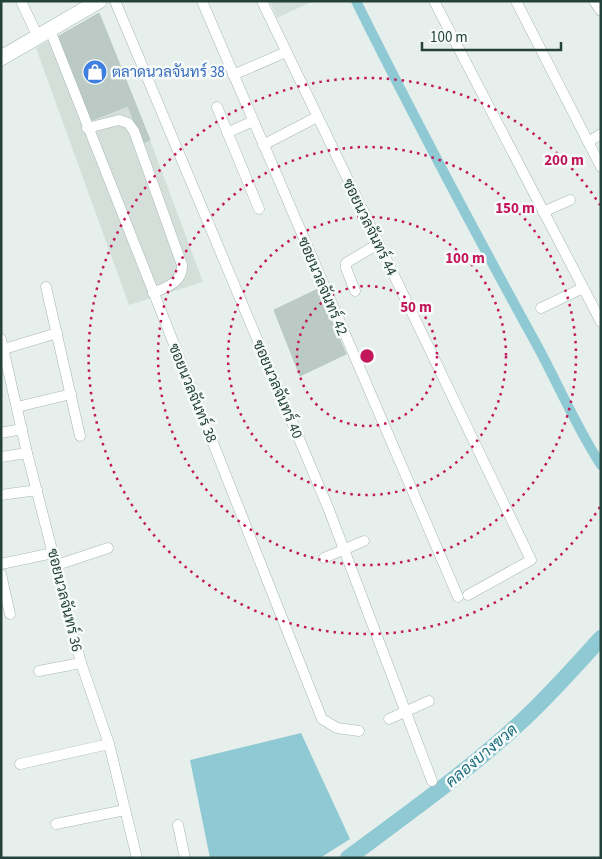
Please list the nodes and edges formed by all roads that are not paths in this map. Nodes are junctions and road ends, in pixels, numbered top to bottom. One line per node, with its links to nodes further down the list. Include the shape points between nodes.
1 (21, 1): 10 (street, ซอยนวลจันทร์ 38)
2 (99, 1): 10 (main road)
3 (115, 1): 47 (street, ซอยนวลจันทร์ 40)
4 (202, 1): 13 (street, ซอยนวลจันทร์ 42)
5 (262, 1): 11 (street, ซอยนวลจันทร์ 44)
6 (434, 1): 25 (street)
7 (516, 1): 20 (street)
8 (594, 1): 9 (street)
9 (601, 11)
10 (44, 34): 12 (main road); 17 (street, ซอยนวลจันทร์ 38)
11 (286, 52): 13 (street); 15 (street, ซอยนวลจันทร์ 44)
12 (1, 58)
13 (234, 75): 16 (street, ซอยนวลจันทร์ 42)
14 (217, 107): 18 (street)
15 (317, 117): 21 (street); 26 (street, ซอยนวลจันทร์ 44)
16 (253, 122): 18 (street); 21 (street, ซอยนวลจันทร์ 42)
17 (88, 128): 30 (street, ซอยนวลจันทร์ 38); 30 (street, via 119,120 128,123 134,131 182,265 182,274 177,280)
18 (227, 133): 24 (street)
19 (601, 134): 20 (street)
20 (588, 142): 22 (street)
21 (262, 145): 50 (street, ซอยนวลจันทร์ 42, via 463,596)
22 (601, 167)
23 (570, 200): 25 (street)
24 (259, 209)
25 (543, 212): 28 (street)
26 (378, 244): 29 (street, via 346,263); 50 (street, ซอยนวลจันทร์ 44)
27 (46, 287): 33 (street)
28 (583, 288): 31 (street); 32 (street)
29 (355, 291)
30 (153, 293): 60 (street, ซอยนวลจันทร์ 38, via 322,719 337,728)
31 (541, 308)
32 (601, 322)
33 (57, 333): 34 (street); 36 (street)
34 (2, 344): 35 (street, ซอยนวลจันทร์ 36)
35 (5, 372): 37 (street, ซอยนวลจันทร์ 36)
36 (71, 394): 37 (street); 40 (street)
37 (17, 407): 38 (street, ซอยนวลจันทร์ 36)
38 (22, 429): 39 (street); 41 (street, ซอยนวลจันทร์ 36)
39 (1, 433)
40 (80, 436)
41 (27, 453): 42 (street); 43 (street, ซอยนวลจันทร์ 36)
42 (1, 458)
43 (37, 490): 44 (street); 48 (street, ซอยนวลจันทร์ 36)
44 (1, 494)
45 (364, 541): 47 (street)
46 (108, 548): 52 (street)
47 (344, 549): 49 (street); 58 (street, ซอยนวลจันทร์ 40)
48 (54, 553): 51 (street); 52 (street, ซอยนวลจันทร์ 36)
49 (324, 558)
50 (531, 560)
51 (1, 564)
52 (57, 565): 55 (street, ซอยนวลจันทร์ 36)
53 (1, 574): 54 (street)
54 (10, 614)
55 (82, 663): 56 (street); 61 (street, ซอยนวลจันทร์ 36)
56 (40, 671)
57 (429, 702): 58 (street)
58 (406, 712): 59 (street); 63 (street, ซอยนวลจันทร์ 40)
59 (389, 719)
60 (359, 731)
61 (109, 744): 62 (street); 64 (street, ซอยนวลจันทร์ 36)
62 (20, 764)
63 (432, 781)
64 (126, 810): 65 (street); 67 (street, ซอยนวลจันทร์ 36)
65 (56, 824)
66 (178, 825): 68 (street)
67 (138, 858)
68 (185, 858)

